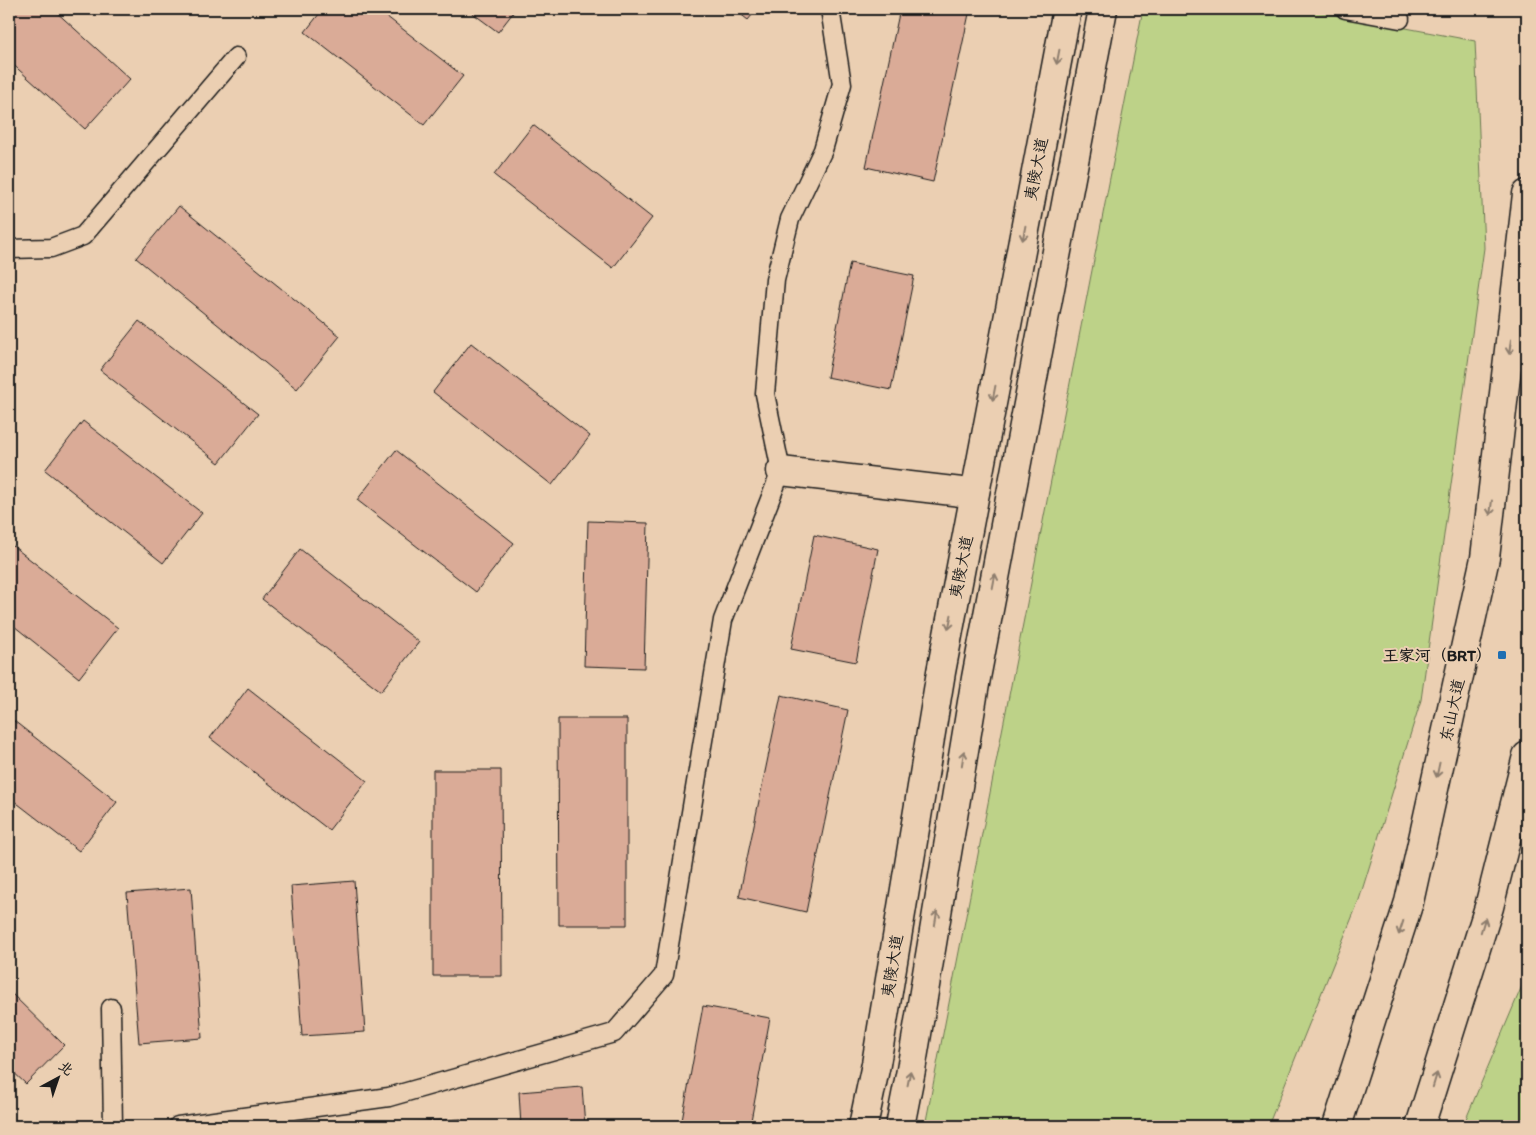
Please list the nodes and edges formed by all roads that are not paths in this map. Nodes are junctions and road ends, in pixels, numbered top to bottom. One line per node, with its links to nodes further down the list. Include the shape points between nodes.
1 (830, 9): 9 (lane, via 842,84 823,150 790,219 775,280 765,394)
2 (1067, 9): 10 (main road, 夷陵大道, one-way to 10)
3 (1103, 9): 16 (main road, one-way to 3, via 978,669)
4 (1345, 9): 5 (lane)
5 (1400, 20)
6 (236, 57): 8 (lane, via 83,236 51,248)
7 (1527, 194): 17 (main road, 东山大道, one-way to 17, via 1485,558 1410,902)
8 (9, 249)
9 (781, 470): 10 (main road, via 970,493); 14 (lane, via 723,620 664,974 614,1033 389,1097)
10 (975, 491): 15 (main road, 夷陵大道, one-way to 15)
11 (1527, 756): 18 (main road, one-way to 11, via 1489,908)
12 (111, 1008): 13 (lane)
13 (113, 1126)
14 (178, 1126)
15 (863, 1126)
16 (900, 1126)
17 (1336, 1126)
18 (1420, 1126)

